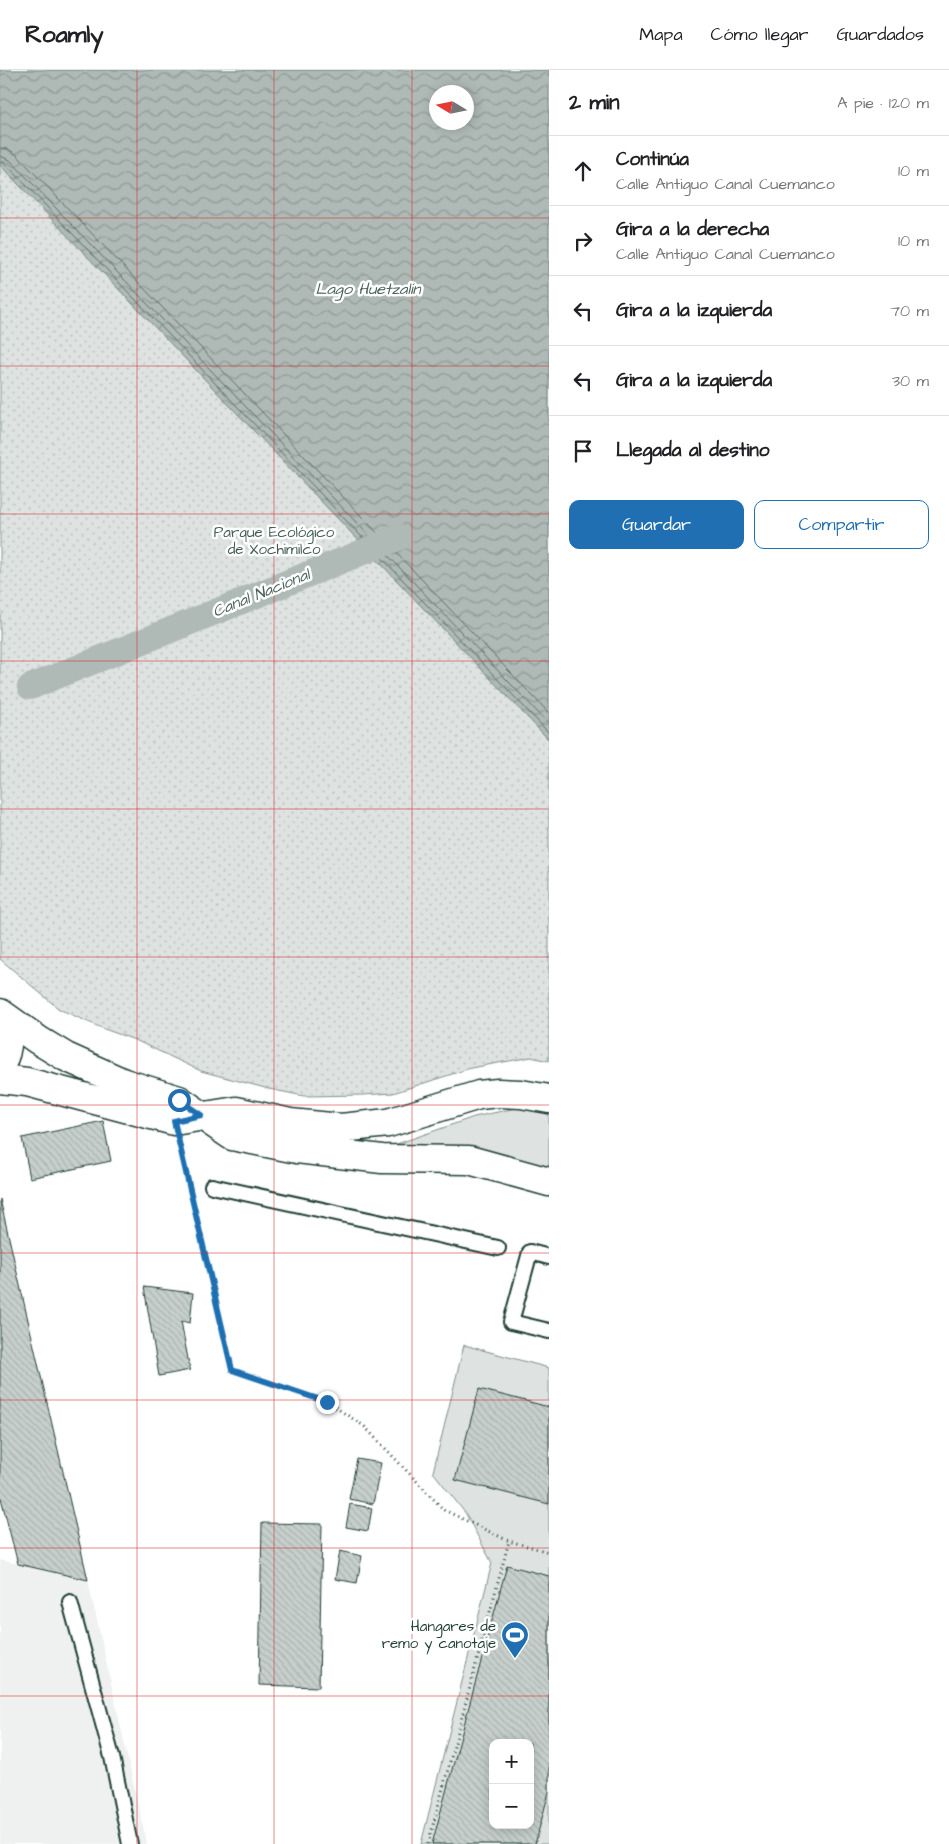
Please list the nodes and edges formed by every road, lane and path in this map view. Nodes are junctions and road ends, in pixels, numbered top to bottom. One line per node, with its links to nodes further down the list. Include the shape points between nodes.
1 (0, 1014): 2 (street, via 6,1026 8,1048); 5 (street, via 66,1057 124,1083 179,1100)
2 (0, 1066)
3 (0, 1079): 6 (street, via 27,1082)
4 (549, 1099): 5 (street, via 521,1094 479,1095 388,1123 341,1128 290,1123 236,1111)
5 (201, 1115): 6 (street); 7 (street, via 232,1136 296,1149 382,1159 469,1160)
6 (174, 1121): 12 (path, via 232,1370 327,1402 364,1426 444,1510)
7 (549, 1182)
8 (212, 1186): 9 (lane)
9 (498, 1248)
10 (549, 1257): 11 (lane, via 530,1252 512,1322)
11 (549, 1331)
12 (509, 1541): 13 (path); 16 (path)
13 (549, 1552)
14 (70, 1602): 15 (lane, via 112,1757)
15 (130, 1844)
16 (428, 1844)

